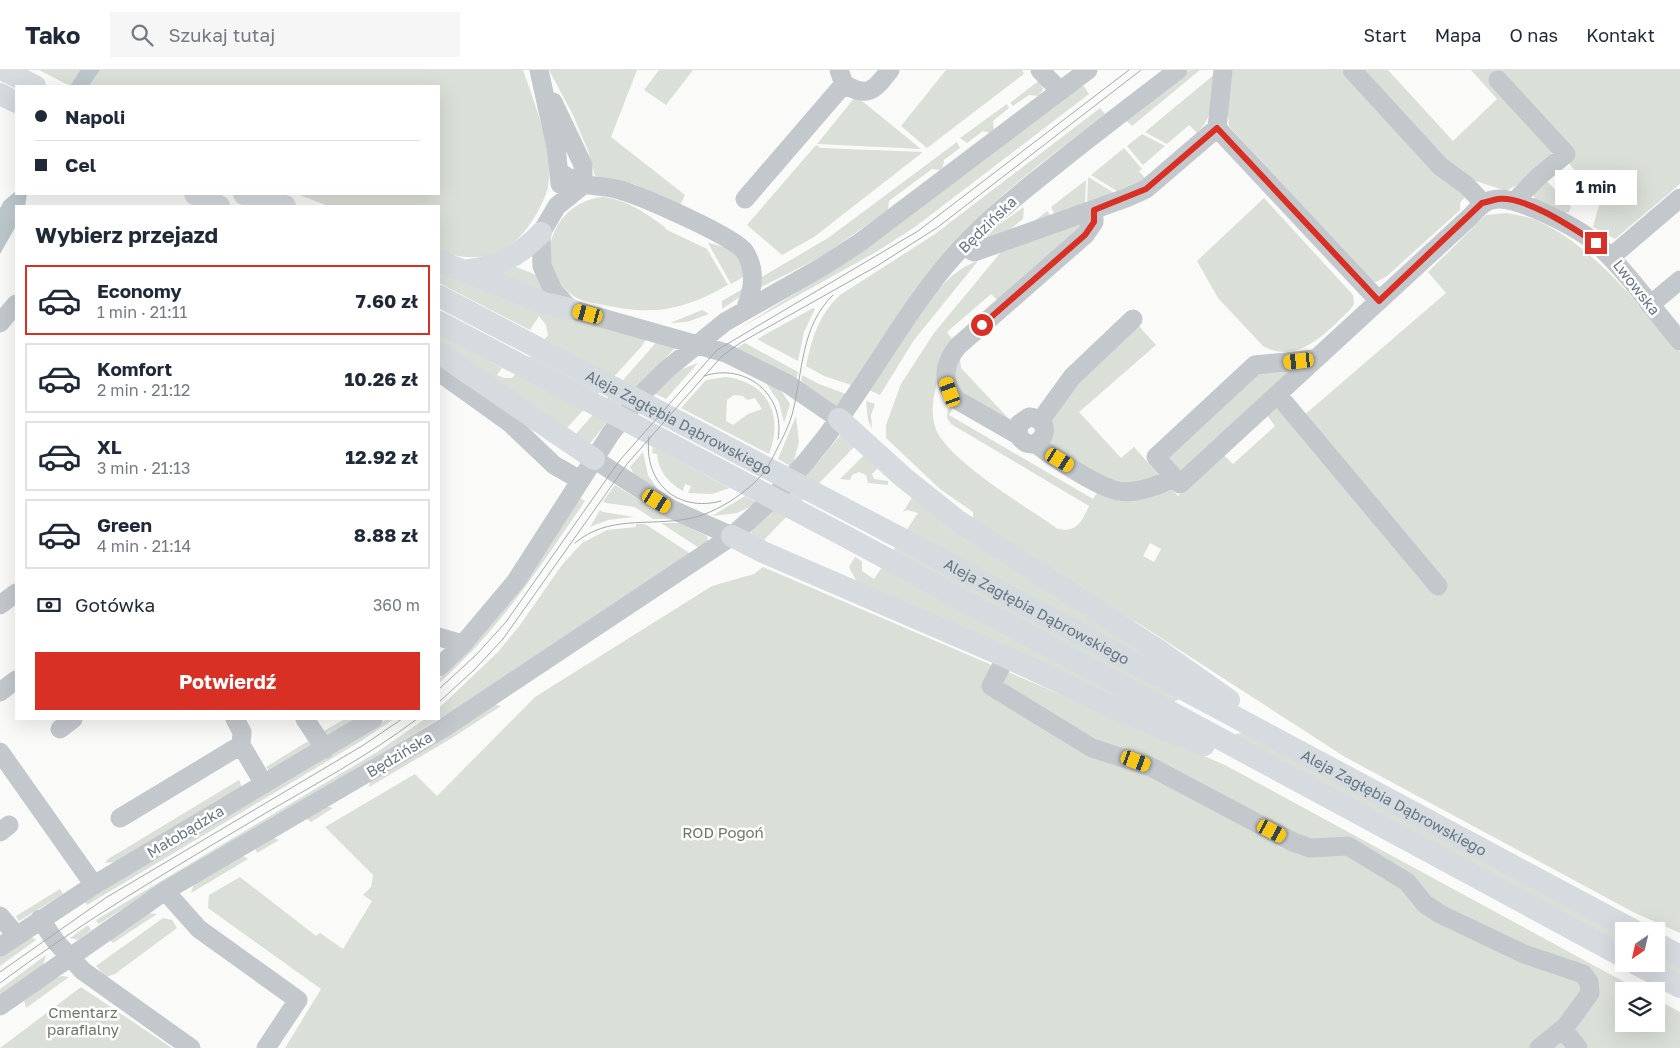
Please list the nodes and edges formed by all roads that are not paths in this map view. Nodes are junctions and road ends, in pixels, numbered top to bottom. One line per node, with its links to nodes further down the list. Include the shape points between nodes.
1 (3, 70): 11 (main road)
2 (890, 70): 9 (street, via 870,91 853,89)
3 (1040, 70): 12 (street)
4 (1088, 70): 12 (street)
5 (1178, 70): 31 (street, Będzińska, via 1011,200)
6 (1223, 70): 15 (street)
7 (1352, 70): 24 (street, via 1440,166 1466,185)
8 (541, 76): 16 (street); 17 (street, via 583,165)
9 (842, 77): 22 (street)
10 (1498, 80): 23 (street, via 1566,154)
11 (33, 85)
12 (1060, 91): 41 (street, via 859,243)
13 (0, 94): 14 (main road)
14 (15, 102)
15 (1217, 128): 29 (street, via 1154,183 1134,195); 37 (street)
16 (560, 172): 17 (street); 28 (street)
17 (583, 185): 28 (street); 41 (street, via 620,190 737,243 749,258 754,276)
18 (198, 195): 25 (main road)
19 (245, 195): 26 (main road)
20 (246, 195): 27 (main road)
21 (1680, 198): 32 (street, Lwowska)
22 (744, 199)
23 (1516, 201): 24 (street, via 1498,199); 32 (street, via 1581,233)
24 (1482, 203): 37 (street)
25 (217, 205)
26 (265, 205)
27 (282, 205)
28 (556, 206): 30 (street)
29 (1094, 210): 31 (street, via 974,252); 53 (street, via 1094,222 1085,235 958,346 950,354 945,368 950,392 957,400)
30 (540, 233): 34 (main road, via 523,251 507,260); 40 (street, via 542,266 553,290)
31 (963, 246): 51 (street, Będzińska, via 915,306)
32 (1611, 257): 39 (street, Lwowska)
33 (440, 261): 34 (main road)
34 (464, 271): 40 (main road, via 544,303)
35 (1680, 280): 39 (street)
36 (440, 297): 73 (main road, Aleja Zagłębia Dąbrowskiego)
37 (1379, 301): 48 (street)
38 (15, 305): 43 (street)
39 (1650, 305): 45 (street, Lwowska)
40 (570, 309): 46 (street)
41 (745, 310): 46 (street)
42 (1133, 319): 52 (street, via 1072,377)
43 (0, 323)
44 (440, 323): 75 (main road, Aleja Zagłębia Dąbrowskiego, via 841,534)
45 (1679, 336)
46 (699, 344): 51 (street, via 772,374); 55 (street, via 642,394)
47 (440, 354): 55 (main road)
48 (1315, 359): 50 (street); 56 (street, via 1255,365 1156,457)
49 (440, 373): 57 (street, via 510,423 554,465)
50 (1278, 395): 56 (street, via 1180,484); 59 (street)
51 (839, 419): 58 (street, Będzińska, via 804,466); 73 (main road, via 958,521 1158,650)
52 (1040, 420): 53 (street, via 1024,420); 54 (street, via 1045,432)
53 (1018, 435): 54 (street, via 1022,441)
54 (1036, 444): 56 (street, via 1117,491 1153,486)
55 (594, 459): 57 (street); 58 (street, via 671,509)
56 (1174, 477)
57 (580, 480): 63 (street, via 516,581)
58 (732, 536): 64 (main road); 79 (street, Będzińska, via 442,729)
59 (1438, 586)
60 (15, 594): 61 (street)
61 (0, 604)
62 (440, 637): 63 (street)
63 (463, 644): 65 (street)
64 (1006, 657): 75 (main road, via 1130,715); 90 (street, via 988,689 1092,748 1151,766 1293,842 1310,848 1348,846 1407,882 1426,904 1440,914 1524,954 1583,974 1589,982 1590,993)
65 (440, 666)
66 (15, 681): 67 (street)
67 (0, 692)
68 (236, 720): 71 (street, via 242,732)
69 (306, 720): 72 (street)
70 (371, 720): 72 (street, Małobądzka)
71 (241, 745): 76 (street); 77 (street)
72 (325, 749): 76 (street, Małobądzka)
73 (1307, 756): 82 (main road, Aleja Zagłębia Dąbrowskiego)
74 (3, 761): 78 (street)
75 (1291, 778): 85 (main road, Aleja Zagłębia Dąbrowskiego)
76 (264, 784): 78 (street, Małobądzka)
77 (120, 818)
78 (94, 885): 81 (street, Małobądzka)
79 (165, 891): 86 (street, Będzińska); 92 (street, via 199,929 298,1000)
80 (0, 916): 83 (street)
81 (40, 919): 83 (street, Małobądzka); 86 (street)
82 (1618, 922)
83 (17, 936): 84 (street, Małobądzka)
84 (0, 947)
85 (1615, 952)
86 (64, 959): 89 (street); 91 (street)
87 (1651, 972): 88 (main road)
88 (1680, 987)
89 (0, 1006)
90 (1563, 1029): 93 (street); 94 (street)
91 (191, 1048)
92 (266, 1048)
93 (1540, 1048)
94 (1578, 1048)

